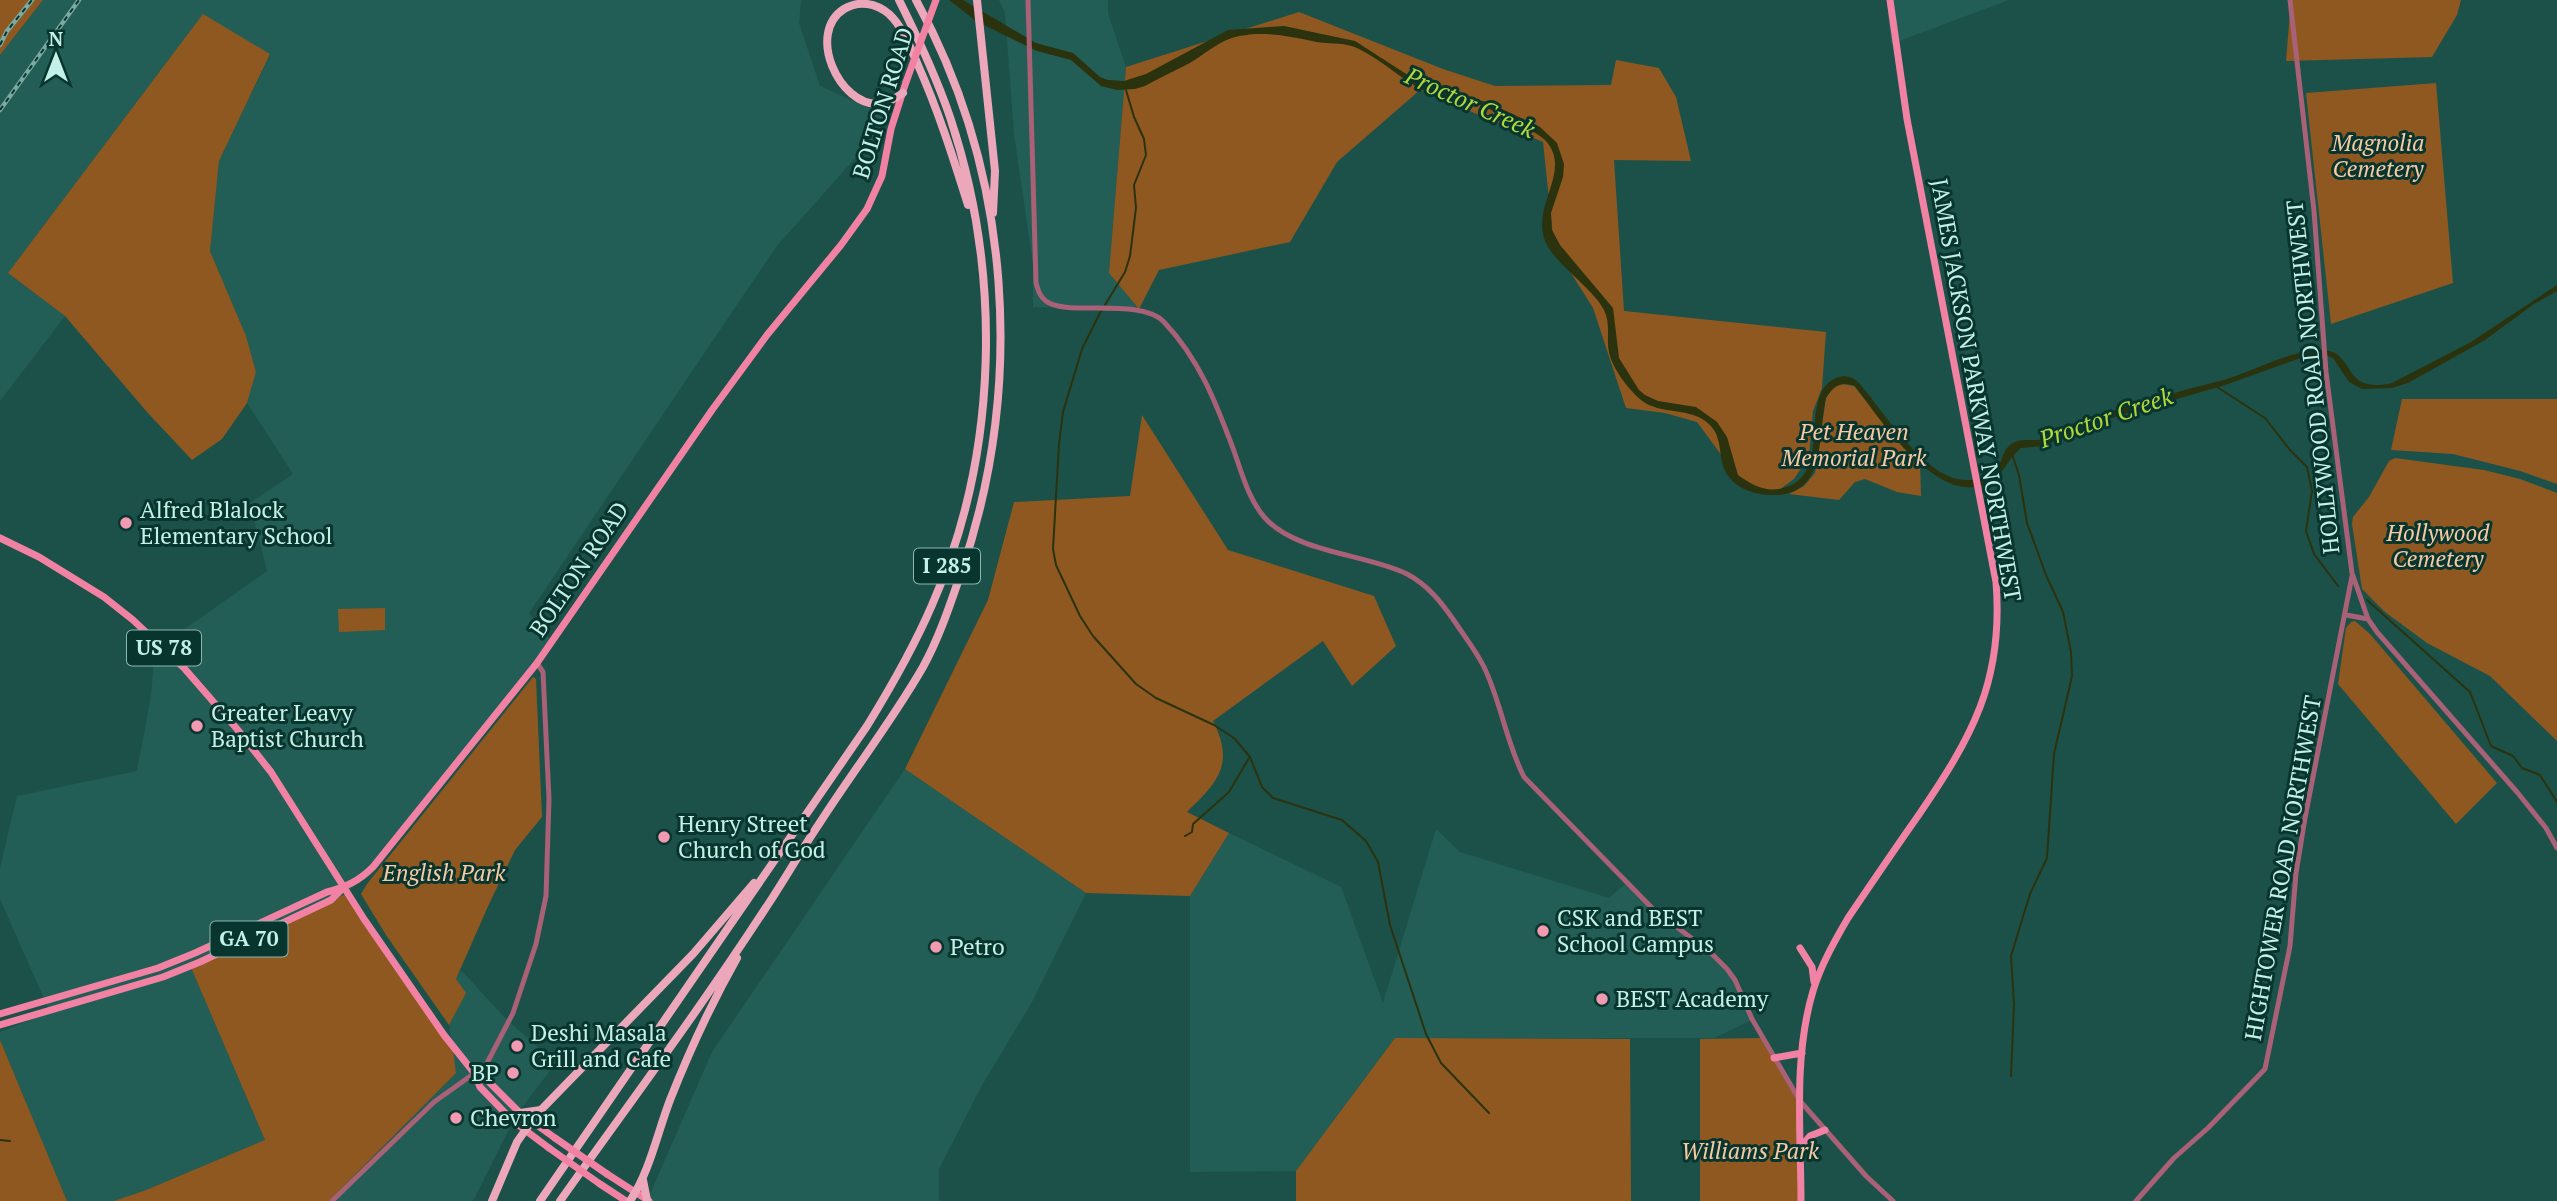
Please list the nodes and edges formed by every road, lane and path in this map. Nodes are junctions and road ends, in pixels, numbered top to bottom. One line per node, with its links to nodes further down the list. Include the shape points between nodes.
1 (899, 0): 10 (highway, I 285, via 950,116)
2 (916, 0): 9 (highway, I 285, via 964,109)
3 (936, 0): 8 (main road, BOLTON ROAD, bridge)
4 (977, 0): 9 (highway, via 995,171)
5 (1028, 0): 25 (street, via 1039,293 1055,306 1111,307 1162,320 1205,378 1254,502 1268,522 1320,548 1389,567 1427,587 1483,667 1524,777 1653,909 1727,969)
6 (1890, 0): 21 (main road, JAMES JACKSON PARKWAY NORTHWEST, via 1907,119 1998,601 1995,654 1982,706 1954,762 1848,918)
7 (2290, 0): 12 (street, HOLLYWOOD ROAD NORTHWEST, via 2331,413)
8 (903, 93): 10 (highway, via 884,103 870,103 840,80 827,44 829,28 842,11 869,4 887,13 900,28 933,98); 15 (main road, BOLTON ROAD, via 882,176 867,209 718,401)
9 (992, 223): 19 (highway, I 285, via 1001,303 999,397 987,479 969,551 923,666)
10 (979, 240): 17 (highway, I 285, via 985,312 984,390 970,486 955,541 933,604 894,683)
11 (0, 538): 18 (main road, US 78, via 104,597 184,668 271,772)
12 (2352, 573): 13 (street, HIGHTOWER ROAD NORTHWEST); 14 (street, HOLLYWOOD ROAD NORTHWEST)
13 (2346, 615): 14 (street); 44 (street, HIGHTOWER ROAD NORTHWEST, via 2305,818 2290,946 2265,1069)
14 (2368, 619): 16 (street, HOLLYWOOD ROAD NORTHWEST, via 2525,802)
15 (537, 663): 18 (main road, via 373,867); 26 (street, BOLTON ROAD, via 543,672 548,771 544,908 513,1013 486,1065)
16 (2557, 848)
17 (780, 851): 28 (highway, via 693,954); 38 (highway, I 285)
18 (344, 888): 22 (main road, GA 70, via 136,976); 23 (main road, GA 70, via 331,900 163,977); 26 (main road, US 78)
19 (764, 912): 34 (highway, via 703,1023 669,1102); 39 (highway, I 285)
20 (1800, 948): 21 (main road, via 1812,967)
21 (1814, 989): 24 (main road, JAMES JACKSON PARKWAY NORTHWEST)
22 (0, 1014)
23 (0, 1025)
24 (1802, 1053): 25 (main road); 27 (main road, JAMES JACKSON PARKWAY NORTHWEST)
25 (1774, 1058): 27 (street)
26 (475, 1074): 29 (main road, US 78); 32 (main road, US 78, via 480,1087); 36 (street, BOLTON ROAD, via 434,1101)
27 (1800, 1101): 31 (street); 33 (main road, JAMES JACKSON PARKWAY NORTHWEST)
28 (541, 1110): 29 (highway); 30 (highway)
29 (520, 1113): 30 (main road, US 78)
30 (531, 1121): 32 (highway); 35 (main road, US 78, bridge)
31 (1825, 1130): 33 (main road, via 1810,1136); 43 (street)
32 (524, 1131): 37 (highway); 40 (main road, US 78, bridge)
33 (1801, 1147): 42 (main road, JAMES JACKSON PARKWAY NORTHWEST)
34 (643, 1180): 35 (highway); 41 (highway)
35 (635, 1193): 40 (highway); 41 (main road, US 78)
36 (332, 1201)
37 (492, 1201)
38 (540, 1201)
39 (560, 1201)
40 (628, 1201)
41 (648, 1201)
42 (1801, 1201)
43 (1893, 1201)
44 (2136, 1201)

